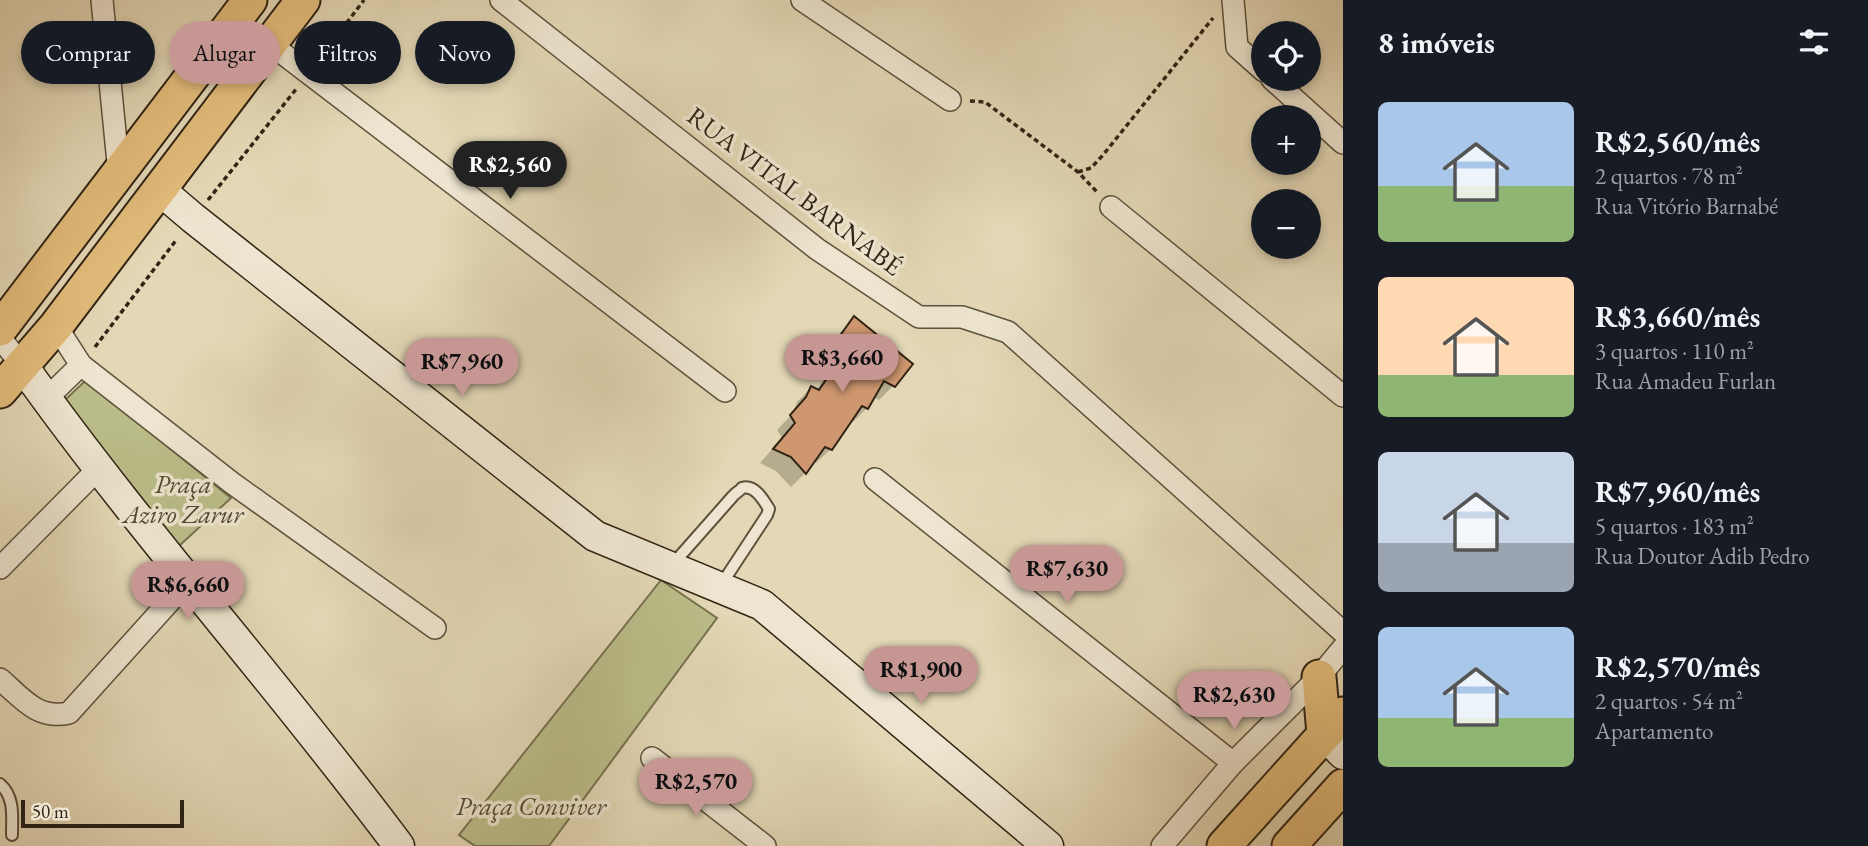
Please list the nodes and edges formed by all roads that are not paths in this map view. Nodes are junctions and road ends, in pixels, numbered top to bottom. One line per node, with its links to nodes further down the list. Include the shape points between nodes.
1 (102, 0): 14 (street)
2 (250, 0): 14 (main road)
3 (303, 0): 7 (main road)
4 (501, 0): 33 (street, RUA VITAL BARNABÉ, via 817,249 919,317 962,317 1008,332)
5 (802, 0): 12 (street)
6 (1225, 5): 9 (street, via 1237,47)
7 (280, 29)
8 (280, 52): 23 (street)
9 (1251, 59)
10 (239, 84): 15 (main road)
11 (1285, 91): 13 (street)
12 (950, 100)
13 (1343, 143)
14 (119, 173): 18 (main road)
15 (160, 190): 17 (main road); 29 (main road, via 595,536)
16 (1111, 207): 24 (street)
17 (56, 326): 20 (main road); 21 (street)
18 (0, 329)
19 (0, 338): 20 (street)
20 (22, 365): 22 (main road); 25 (main road)
21 (81, 365): 25 (street); 32 (street, via 232,483)
22 (0, 391)
23 (725, 391)
24 (1343, 396)
25 (46, 399): 26 (main road)
26 (98, 469): 28 (street); 30 (main road)
27 (875, 479): 39 (street)
28 (0, 568)
29 (671, 568): 31 (main road); 31 (lane, via 733,496 750,488 769,509)
30 (188, 581): 36 (street, via 69,713 55,716 37,711); 43 (main road)
31 (719, 587): 45 (main road, via 762,606)
32 (435, 628)
33 (1343, 632)
34 (1343, 648): 35 (street)
35 (1319, 677): 37 (main road); 39 (street)
36 (0, 678)
37 (1337, 734): 47 (main road)
38 (652, 758): 44 (street)
39 (1233, 763): 46 (street)
40 (0, 784): 42 (lane, via 12,806)
41 (1343, 786): 48 (main road)
42 (12, 835)
43 (399, 846)
44 (765, 846)
45 (1048, 846)
46 (1162, 846)
47 (1224, 846)
48 (1289, 846)

